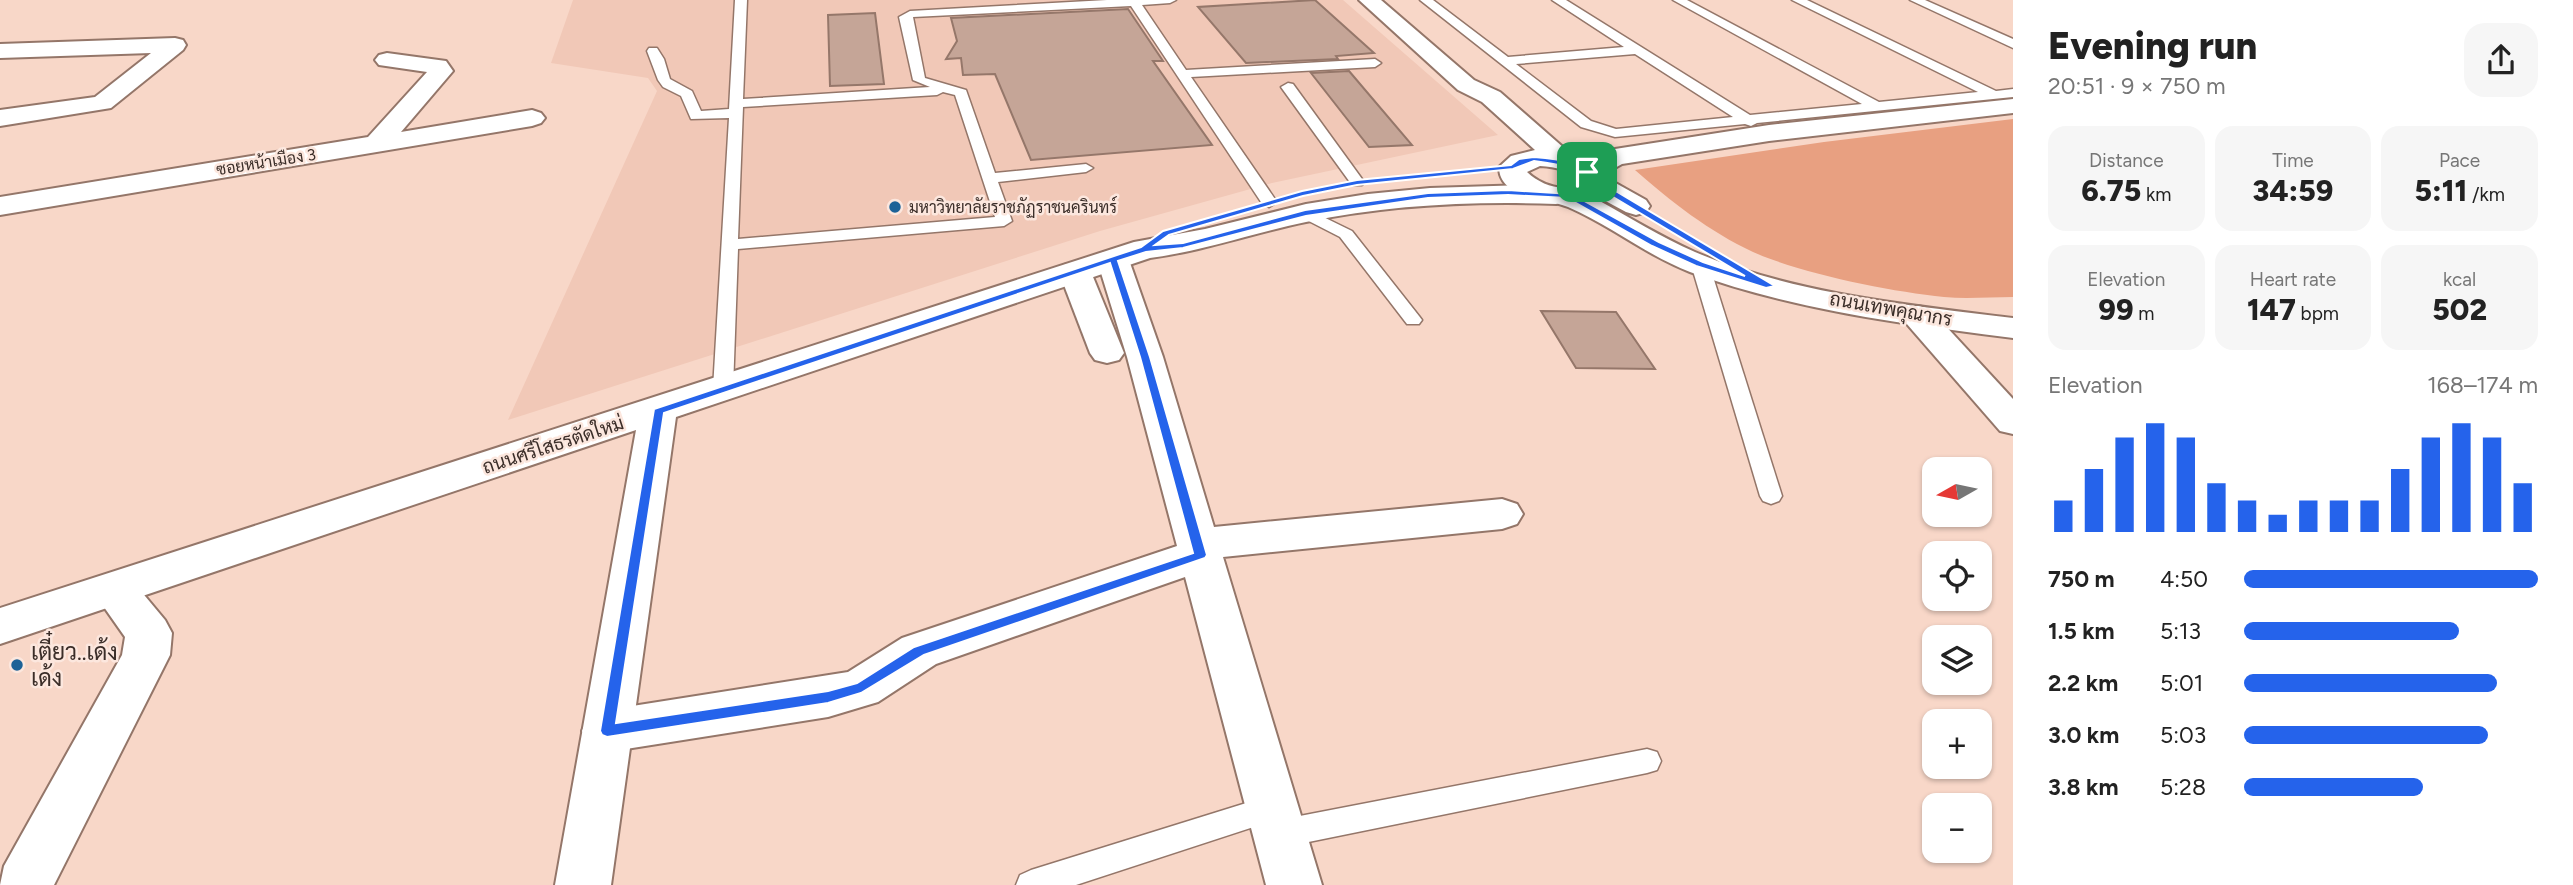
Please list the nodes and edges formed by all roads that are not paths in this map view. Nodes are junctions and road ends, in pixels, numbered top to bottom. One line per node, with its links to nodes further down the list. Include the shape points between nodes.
1 (741, 0): 27 (lane)
2 (1170, 0): 9 (lane)
3 (1369, 0): 21 (street)
4 (1426, 0): 18 (lane)
5 (1558, 0): 14 (lane)
6 (1679, 0): 26 (lane)
7 (1798, 0): 25 (lane)
8 (1916, 0): 13 (lane)
9 (1134, 2): 10 (lane); 20 (lane)
10 (1010, 4): 11 (lane)
11 (984, 5): 12 (lane)
12 (908, 7): 23 (lane, via 905,17 919,80)
13 (2013, 44)
14 (1637, 50): 18 (lane); 30 (lane)
15 (0, 51): 28 (street, via 175,45 102,103)
16 (653, 51): 27 (lane, via 661,78 669,88 687,94 696,116)
17 (387, 60): 31 (street, via 438,66 441,71)
18 (1506, 61): 30 (lane, via 1586,124 1605,132)
19 (1375, 63): 20 (lane)
20 (1182, 74): 38 (lane)
21 (1466, 85): 32 (street, ถนนเทพคุณากร, via 1471,98 1515,146); 34 (street, ถนนเทพคุณากร, via 1491,97)
22 (1288, 87): 36 (lane)
23 (957, 90): 27 (lane); 35 (lane)
24 (2013, 93): 25 (lane)
25 (2004, 100): 26 (lane); 30 (street)
26 (1877, 107): 30 (lane)
27 (735, 108): 41 (lane)
28 (0, 118)
29 (532, 118): 31 (street, ซอยหน้าเมือง 3)
30 (1759, 127): 34 (street, via 1615,157)
31 (376, 144): 39 (street, ซอยหน้าเมือง 3)
32 (1518, 164): 34 (street, ถนนศรีโสธรตัดใหม่, via 1534,159); 36 (street, ถนนศรีโสธรตัดใหม่); 37 (street, ถนนเทพคุณากร, via 1513,173 1527,186)
33 (1086, 168): 35 (lane)
34 (1582, 172): 37 (street, via 1590,192); 44 (street, ถนนเทพคุณากร)
35 (991, 178): 41 (lane, via 1004,217 995,223)
36 (1357, 182): 38 (street, ถนนศรีโสธรตัดใหม่)
37 (1562, 195): 40 (street, ถนนศรีโสธรตัดใหม่, via 1441,195); 43 (street, ถนนเทพคุณากร)
38 (1269, 202): 42 (street, ถนนศรีโสธรตัดใหม่, via 1166,233)
39 (0, 206)
40 (1305, 213): 42 (street, ถนนศรีโสธรตัดใหม่); 46 (lane, via 1346,234)
41 (729, 245): 49 (lane)
42 (1111, 260): 48 (street); 49 (street, ถนนศรีโสธรตัดใหม่); 54 (street, via 1145,357)
43 (1700, 264): 44 (street, ถนนเทพคุณากร); 52 (lane)
44 (1770, 286): 45 (street, ถนนเทพคุณากร)
45 (1917, 316): 47 (street, ถนนเทพคุณากร); 51 (street)
46 (1413, 320)
47 (2013, 328)
48 (1107, 353)
49 (723, 388): 50 (street, ถนนศรีโสธรตัดใหม่)
50 (658, 411): 55 (street, ถนนศรีโสธรตัดใหม่); 57 (street)
51 (2013, 422)
52 (1771, 496)
53 (1502, 514): 54 (street)
54 (1199, 550): 57 (street, via 919,651 861,688); 59 (street)
55 (114, 590): 56 (street, ถนนศรีโสธรตัดใหม่); 60 (street, via 149,633 146,655)
56 (0, 626)
57 (607, 731): 61 (street)
58 (1647, 761): 59 (lane)
59 (1276, 821): 62 (lane); 63 (street)
60 (24, 885)
61 (583, 885)
62 (1031, 885)
63 (1294, 885)

